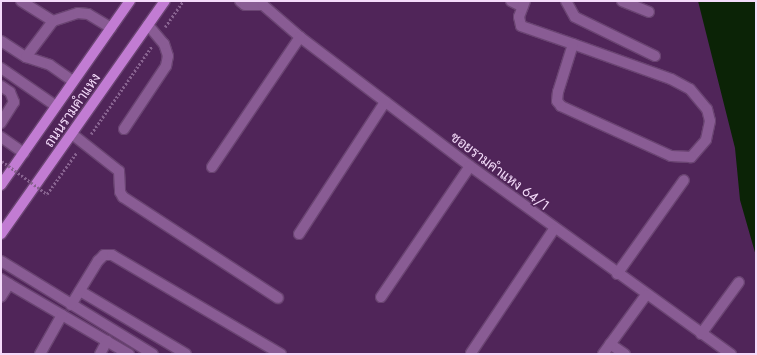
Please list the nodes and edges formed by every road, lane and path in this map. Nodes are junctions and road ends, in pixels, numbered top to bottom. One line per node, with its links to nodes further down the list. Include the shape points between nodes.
1 (21, 1): 12 (street)
2 (130, 1): 14 (main road, ถนนรามคำแหง)
3 (165, 1): 13 (main road, ถนนรามคำแหง)
4 (183, 1): 15 (path)
5 (240, 1): 9 (street, via 245,5)
6 (511, 1): 10 (street)
7 (566, 1): 19 (street, via 575,17)
8 (622, 1): 11 (street)
9 (262, 3): 16 (street, ซอยรามคำแหง 64/1)
10 (524, 4): 18 (street, via 519,17 521,26)
11 (649, 12)
12 (53, 21): 14 (street, via 78,13 88,14); 20 (street)
13 (148, 25): 15 (street); 28 (main road, ถนนรามคำแหง)
14 (111, 28): 22 (main road, ถนนรามคำแหง)
15 (158, 37): 27 (street, via 164,44 168,56 166,66); 30 (path)
16 (300, 38): 24 (street, ซอยรามคำแหง 64/1); 34 (street)
17 (1, 41): 20 (street)
18 (573, 44): 18 (street, via 671,79 690,89 707,109 710,121 706,140 691,157 671,156 561,106 557,101 558,92)
19 (655, 56)
20 (26, 57): 22 (street, via 50,65)
21 (1, 68): 25 (street)
22 (73, 82): 25 (main road, ถนนรามคำแหง)
23 (1, 86): 26 (street, via 10,92 14,102)
24 (385, 102): 33 (street, ซอยรามคำแหง 64/1); 39 (street)
25 (56, 106): 31 (main road, ถนนรามคำแหง)
26 (1, 123)
27 (124, 129)
28 (72, 134): 30 (street); 38 (main road, ถนนรามคำแหง)
29 (1, 137): 31 (street)
30 (84, 143): 32 (path, bridge, via 47,194); 47 (street, via 119,171 120,192 123,197)
31 (24, 153): 36 (main road, ถนนรามคำแหง)
32 (2, 161)
33 (470, 166): 37 (street, ซอยรามคำแหง 64/1); 48 (street)
34 (212, 167)
35 (684, 180): 41 (street)
36 (1, 185)
37 (554, 229): 41 (street, ซอยรามคำแหง 64/1); 54 (street)
38 (1, 234)
39 (299, 234)
40 (1, 261): 49 (street)
41 (617, 274): 45 (street, ซอยรามคำแหง 64/1)
42 (5, 281): 46 (street); 50 (street)
43 (739, 282): 51 (street)
44 (80, 291): 49 (street); 59 (street); 60 (street, via 98,261 104,255 112,255)
45 (646, 295): 51 (street, ซอยรามคำแหง 64/1); 53 (street)
46 (1, 297)
47 (278, 298)
48 (381, 298)
49 (71, 304): 58 (street)
50 (62, 315): 52 (street); 55 (street)
51 (702, 334): 63 (street, ซอยรามคำแหง 64/1)
52 (107, 341): 56 (street); 57 (street)
53 (610, 344): 61 (street); 62 (street)
54 (472, 353)
55 (40, 354)
56 (100, 354)
57 (129, 354)
58 (153, 354)
59 (186, 354)
60 (281, 354)
61 (603, 354)
62 (625, 354)
63 (731, 354)

